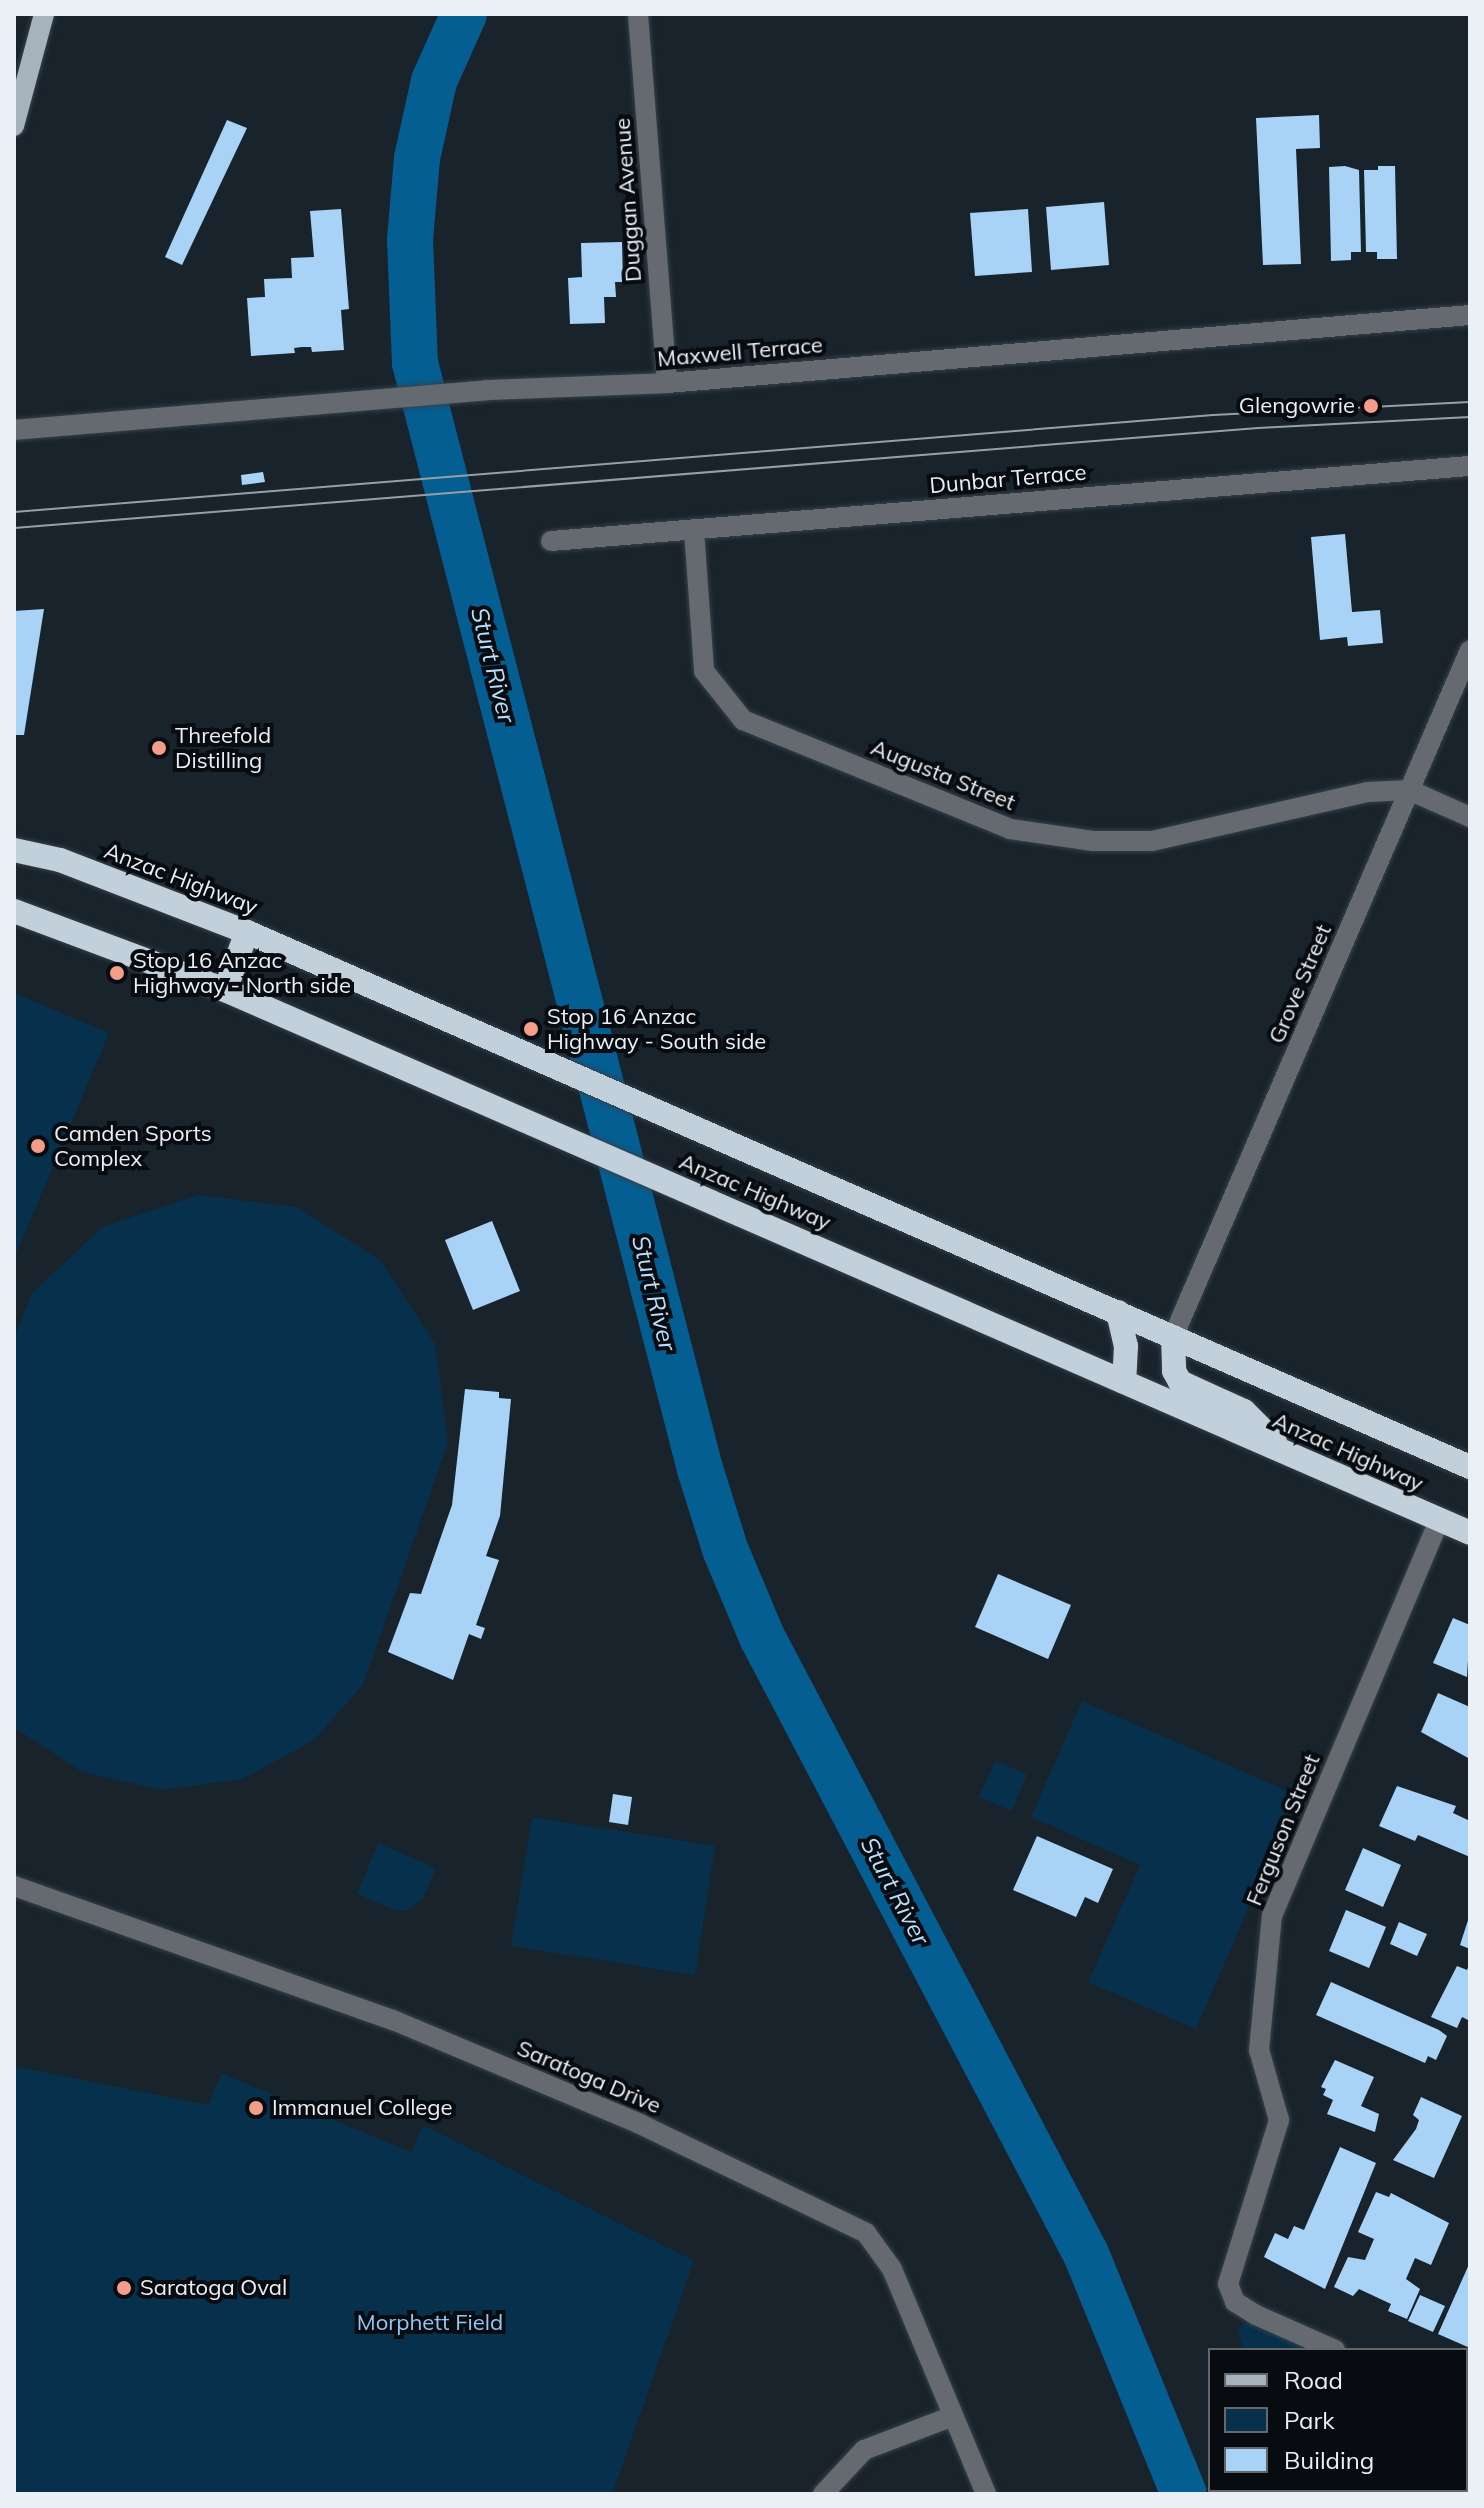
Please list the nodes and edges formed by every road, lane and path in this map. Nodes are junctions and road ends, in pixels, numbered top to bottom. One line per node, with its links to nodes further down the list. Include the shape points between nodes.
1 (42, 14): 3 (main road); 4 (main road)
2 (638, 14): 6 (street, Duggan Avenue)
3 (14, 65)
4 (14, 126)
5 (1470, 315): 6 (street, Maxwell Terrace)
6 (667, 383): 7 (street, Maxwell Terrace, via 456,393)
7 (14, 430)
8 (1470, 466): 9 (street, Dunbar Terrace)
9 (694, 530): 10 (street, Dunbar Terrace); 12 (street, Augusta Street, via 704,671 743,720 1010,829 1093,841 1152,841 1368,792)
10 (551, 541)
11 (1470, 650): 12 (street, Grove Street)
12 (1409, 790): 13 (street, Augusta Street); 19 (street, Grove Street)
13 (1470, 817)
14 (14, 850): 16 (highway, Anzac Highway, via 60,860)
15 (14, 911): 17 (highway, Anzac Highway)
16 (247, 932): 17 (highway); 18 (highway, Anzac Highway)
17 (225, 990): 20 (highway, Anzac Highway)
18 (1118, 1312): 19 (highway, Anzac Highway); 20 (highway, via 1126,1346)
19 (1173, 1337): 21 (highway, via 1174,1371 1180,1382 1244,1411); 22 (highway, Anzac Highway)
20 (1124, 1382): 21 (highway, Anzac Highway)
21 (1286, 1453): 23 (highway, Anzac Highway)
22 (1470, 1467)
23 (1439, 1520): 24 (highway, Anzac Highway); 26 (street, Ferguson Street, via 1272,1916 1259,2050 1279,2120 1228,2284 1235,2302)
24 (1470, 1533)
25 (14, 1886): 27 (street, Saratoga Drive, via 393,2020 830,2211 866,2233 892,2269)
26 (1331, 2348)
27 (953, 2416): 28 (street, via 864,2450); 29 (street, Saratoga Drive)
28 (823, 2494)
29 (986, 2494)

